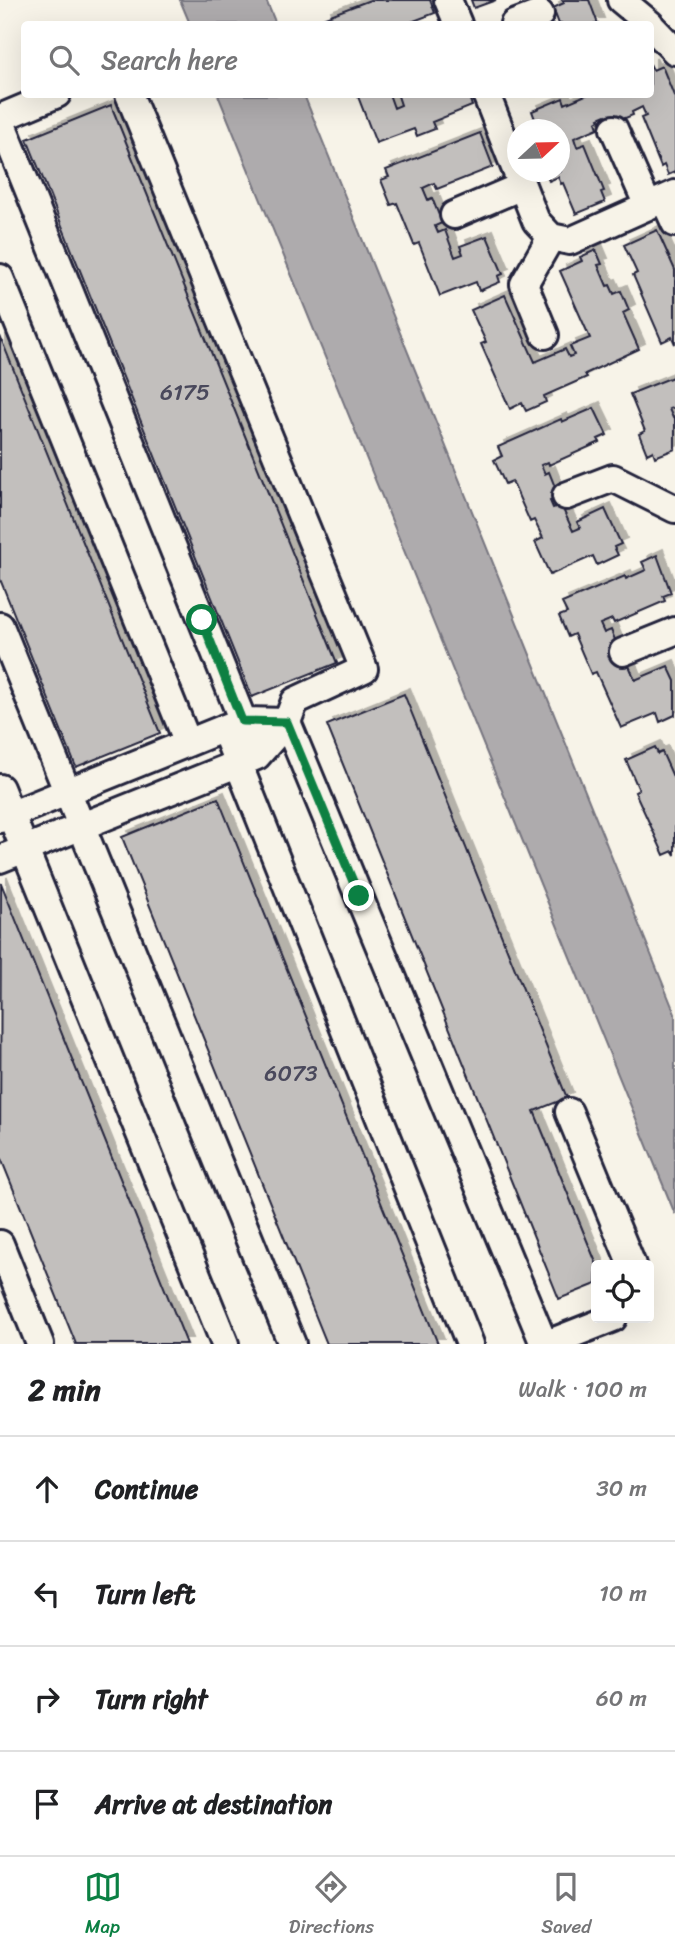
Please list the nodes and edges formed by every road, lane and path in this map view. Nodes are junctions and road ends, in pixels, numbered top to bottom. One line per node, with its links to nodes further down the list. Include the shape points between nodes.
1 (448, 0): 4 (street)
2 (621, 0): 6 (street)
3 (540, 14): 5 (street)
4 (456, 21)
5 (522, 21)
6 (645, 21)
7 (654, 29): 8 (street)
8 (675, 51)
9 (48, 98): 12 (street)
10 (131, 98): 26 (street, via 363,669 295,701)
11 (488, 98): 14 (street)
12 (0, 119): 27 (street)
13 (614, 129): 15 (street)
14 (522, 186): 16 (street); 18 (street, via 536,220)
15 (662, 199): 17 (street); 18 (street, via 570,241)
16 (454, 215)
17 (675, 223)
18 (551, 237): 20 (street, via 524,284)
19 (0, 278): 28 (street)
20 (545, 335)
21 (566, 496): 22 (street, via 613,478)
22 (675, 509)
23 (0, 626): 31 (street)
24 (675, 631): 25 (street)
25 (623, 652)
26 (287, 722): 27 (street); 29 (street); 43 (street)
27 (233, 724): 28 (street); 29 (street)
28 (188, 743): 31 (street)
29 (248, 760): 33 (street); 42 (street)
30 (0, 788): 32 (street)
31 (67, 792): 32 (street); 33 (street)
32 (6, 817): 34 (street)
33 (82, 826): 34 (street); 41 (street)
34 (12, 854): 40 (street)
35 (569, 1112): 37 (street)
36 (0, 1244): 39 (street)
37 (630, 1260)
38 (600, 1323): 43 (street)
39 (40, 1344)
40 (225, 1344)
41 (292, 1344)
42 (470, 1344)
43 (545, 1344)

